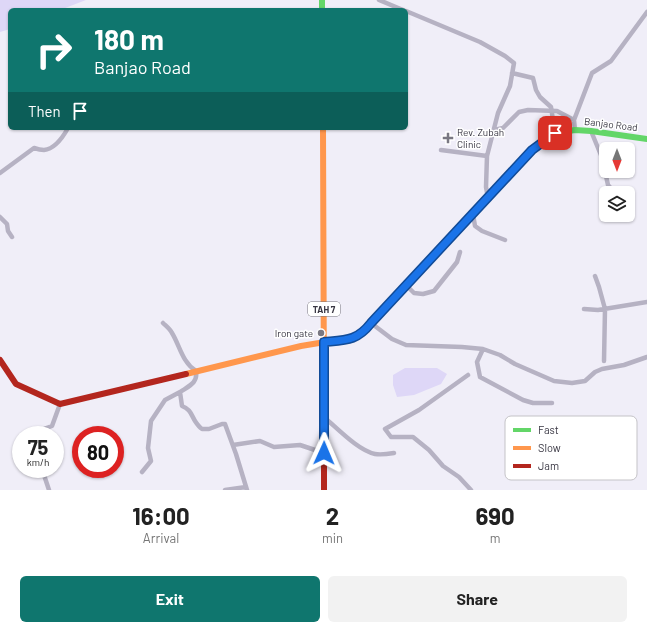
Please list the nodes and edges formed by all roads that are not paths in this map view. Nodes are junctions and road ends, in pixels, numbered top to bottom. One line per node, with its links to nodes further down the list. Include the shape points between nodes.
1 (379, 0): 2 (street)
2 (398, 8)
3 (408, 12): 5 (street, via 480,42 506,56 514,63)
4 (647, 12): 7 (street, via 611,61 592,73)
5 (512, 73): 6 (street, via 533,78 540,98); 10 (street, via 510,86 498,112)
6 (552, 111): 7 (street); 10 (street, via 519,112 503,128); 13 (street)
7 (574, 120): 11 (street)
8 (67, 130): 17 (street, via 54,146 45,150 34,148)
9 (323, 130): 32 (main road, TAH 7)
10 (494, 130): 16 (street)
11 (575, 130): 12 (main road, Banjao Road); 13 (main road, Banjao Road)
12 (591, 131): 14 (main road, Banjao Road); 18 (street, via 603,160)
13 (555, 133): 19 (main road, Banjao Road, via 532,150)
14 (647, 139)
15 (441, 150): 16 (street)
16 (487, 156): 19 (street)
17 (0, 173)
18 (608, 186)
19 (488, 198): 20 (main road, Banjao Road)
20 (473, 214): 23 (street, via 475,226); 26 (main road, Banjao Road)
21 (0, 217): 22 (street, via 7,224)
22 (12, 237)
23 (506, 240)
24 (460, 252): 26 (street, via 457,262 434,291 414,293)
25 (595, 276): 29 (street)
26 (406, 286): 31 (main road, Banjao Road)
27 (647, 302): 29 (street)
28 (584, 308): 29 (street)
29 (604, 309): 36 (street)
30 (163, 323): 37 (street, via 171,332 183,357)
31 (371, 323): 32 (main road, Banjao Road, via 354,338); 33 (street, via 392,339 406,345)
32 (324, 342): 37 (main road, Banjao Road); 42 (main road, TAH 7)
33 (482, 349): 34 (street, via 554,381 572,383 585,381 602,369); 40 (street, via 477,362 480,377 523,400)
34 (647, 357)
35 (0, 360): 41 (main road, via 16,384)
36 (604, 361)
37 (196, 371): 39 (street, via 195,381); 41 (main road, Banjao Road)
38 (468, 375): 53 (street, via 420,410 385,429 391,437 413,437)
39 (180, 392): 44 (street, via 182,406 192,414 196,423 202,429 209,430 225,424); 47 (street, via 165,400 151,421 148,448 152,461)
40 (552, 403)
41 (60, 404): 43 (street)
42 (325, 418): 45 (main road, TAH 7); 46 (street, via 359,447 375,454)
43 (52, 426)
44 (233, 445): 45 (street, via 260,441 274,447 300,445); 49 (street)
45 (324, 453): 52 (main road, TAH 7)
46 (394, 453)
47 (142, 472)
48 (45, 478): 50 (street)
49 (247, 488): 51 (street)
50 (50, 490)
51 (225, 490)
52 (324, 490)
53 (471, 490)

